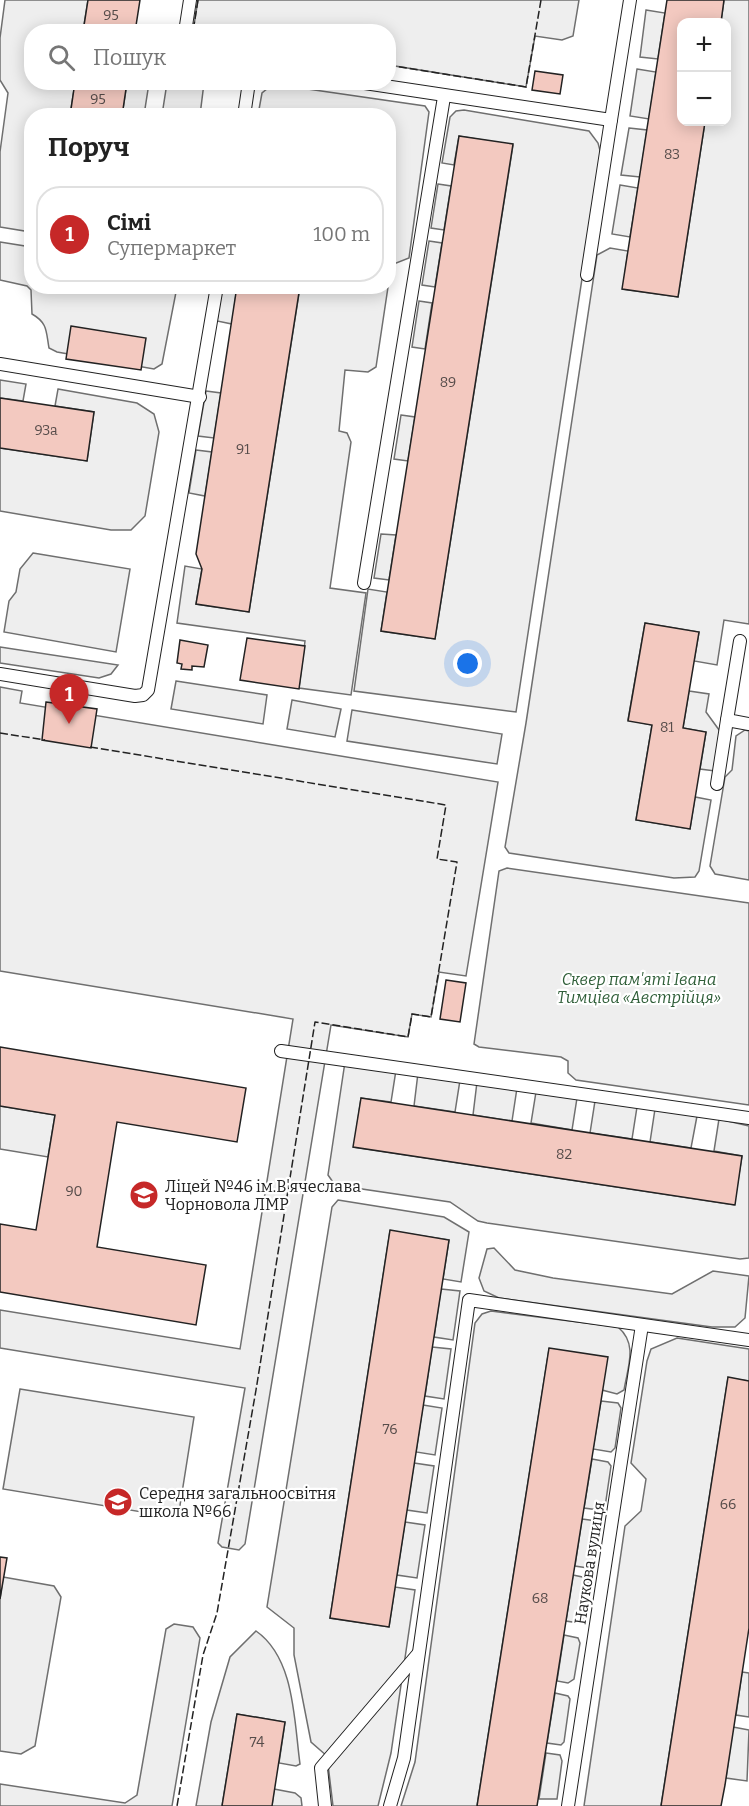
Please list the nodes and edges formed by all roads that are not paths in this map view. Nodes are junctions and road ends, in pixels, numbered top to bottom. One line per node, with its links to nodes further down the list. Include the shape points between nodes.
1 (190, 0): 3 (lane)
2 (630, 0): 8 (lane)
3 (186, 24)
4 (396, 89): 6 (lane)
5 (248, 90): 7 (lane)
6 (444, 97): 8 (lane); 13 (lane)
7 (245, 108)
8 (611, 120): 9 (lane)
9 (587, 275)
10 (216, 294): 12 (lane)
11 (0, 364): 12 (lane)
12 (200, 397): 15 (lane, via 148,690 143,696 135,696)
13 (363, 583)
14 (740, 641): 16 (lane)
15 (0, 675)
16 (727, 720): 17 (lane); 18 (lane)
17 (749, 724)
18 (717, 784)
19 (281, 1051): 20 (lane)
20 (749, 1118)
21 (642, 1324): 22 (lane); 23 (lane, via 469,1300); 26 (lane, Наукова вулиця)
22 (749, 1340)
23 (419, 1653): 24 (lane, via 321,1768); 25 (lane, via 404,1758)
24 (325, 1806)
25 (390, 1806)
26 (568, 1806)

